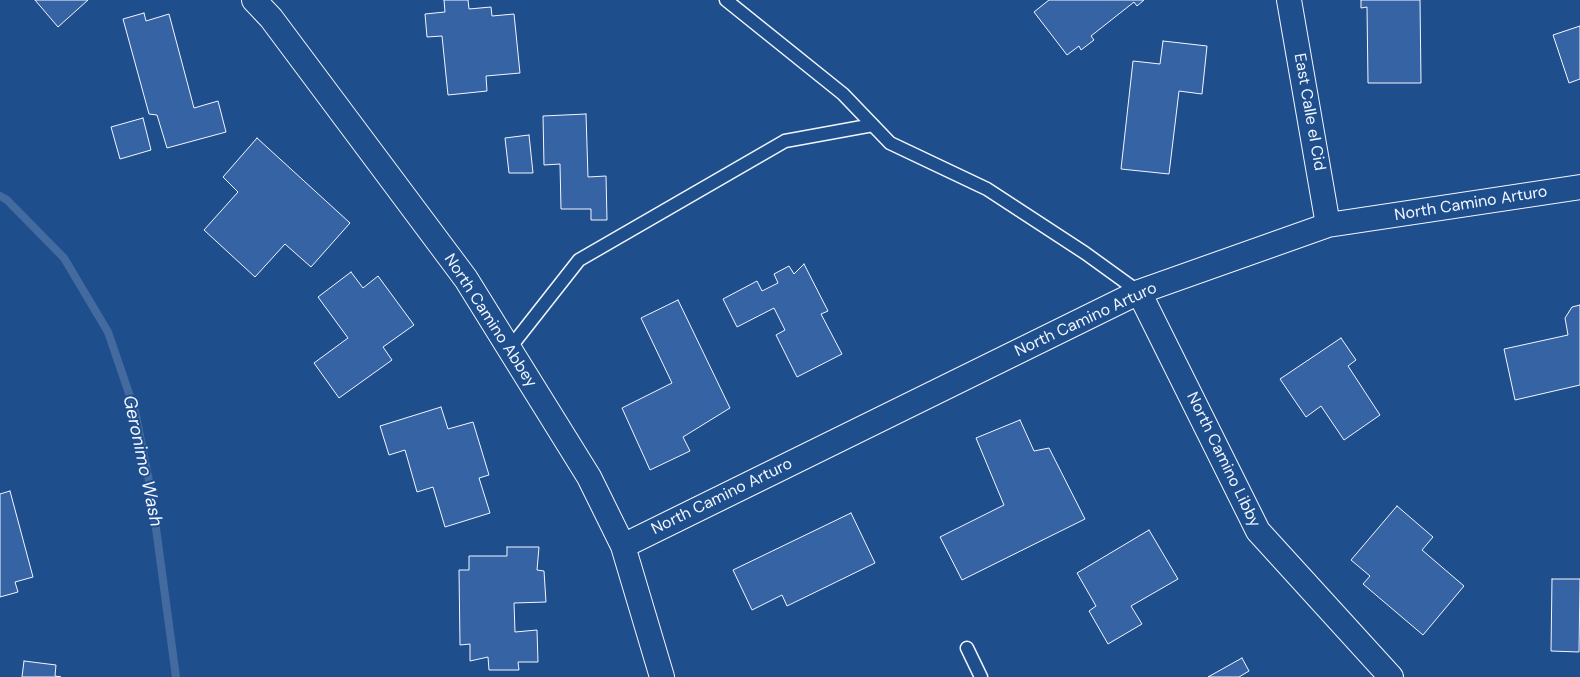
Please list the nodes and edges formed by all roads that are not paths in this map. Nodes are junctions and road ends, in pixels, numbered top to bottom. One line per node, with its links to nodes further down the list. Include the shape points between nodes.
1 (254, 0): 8 (street, North Camino Abbey, via 271,18 466,279)
2 (726, 0): 4 (lane, via 843,94)
3 (1289, 0): 6 (street, East Calle el Cid)
4 (873, 125): 7 (lane, via 890,142 987,189); 8 (lane, via 785,141 579,260)
5 (1580, 187): 6 (street, North Camino Arturo)
6 (1328, 225): 7 (street, North Camino Arturo)
7 (1139, 292): 9 (street, North Camino Arturo); 13 (street, North Camino Libby, via 1258,531)
8 (509, 349): 9 (street, North Camino Abbey, via 590,477)
9 (623, 546): 11 (street, North Camino Abbey)
10 (967, 648): 12 (lane)
11 (662, 677)
12 (981, 677)
13 (1392, 677)

